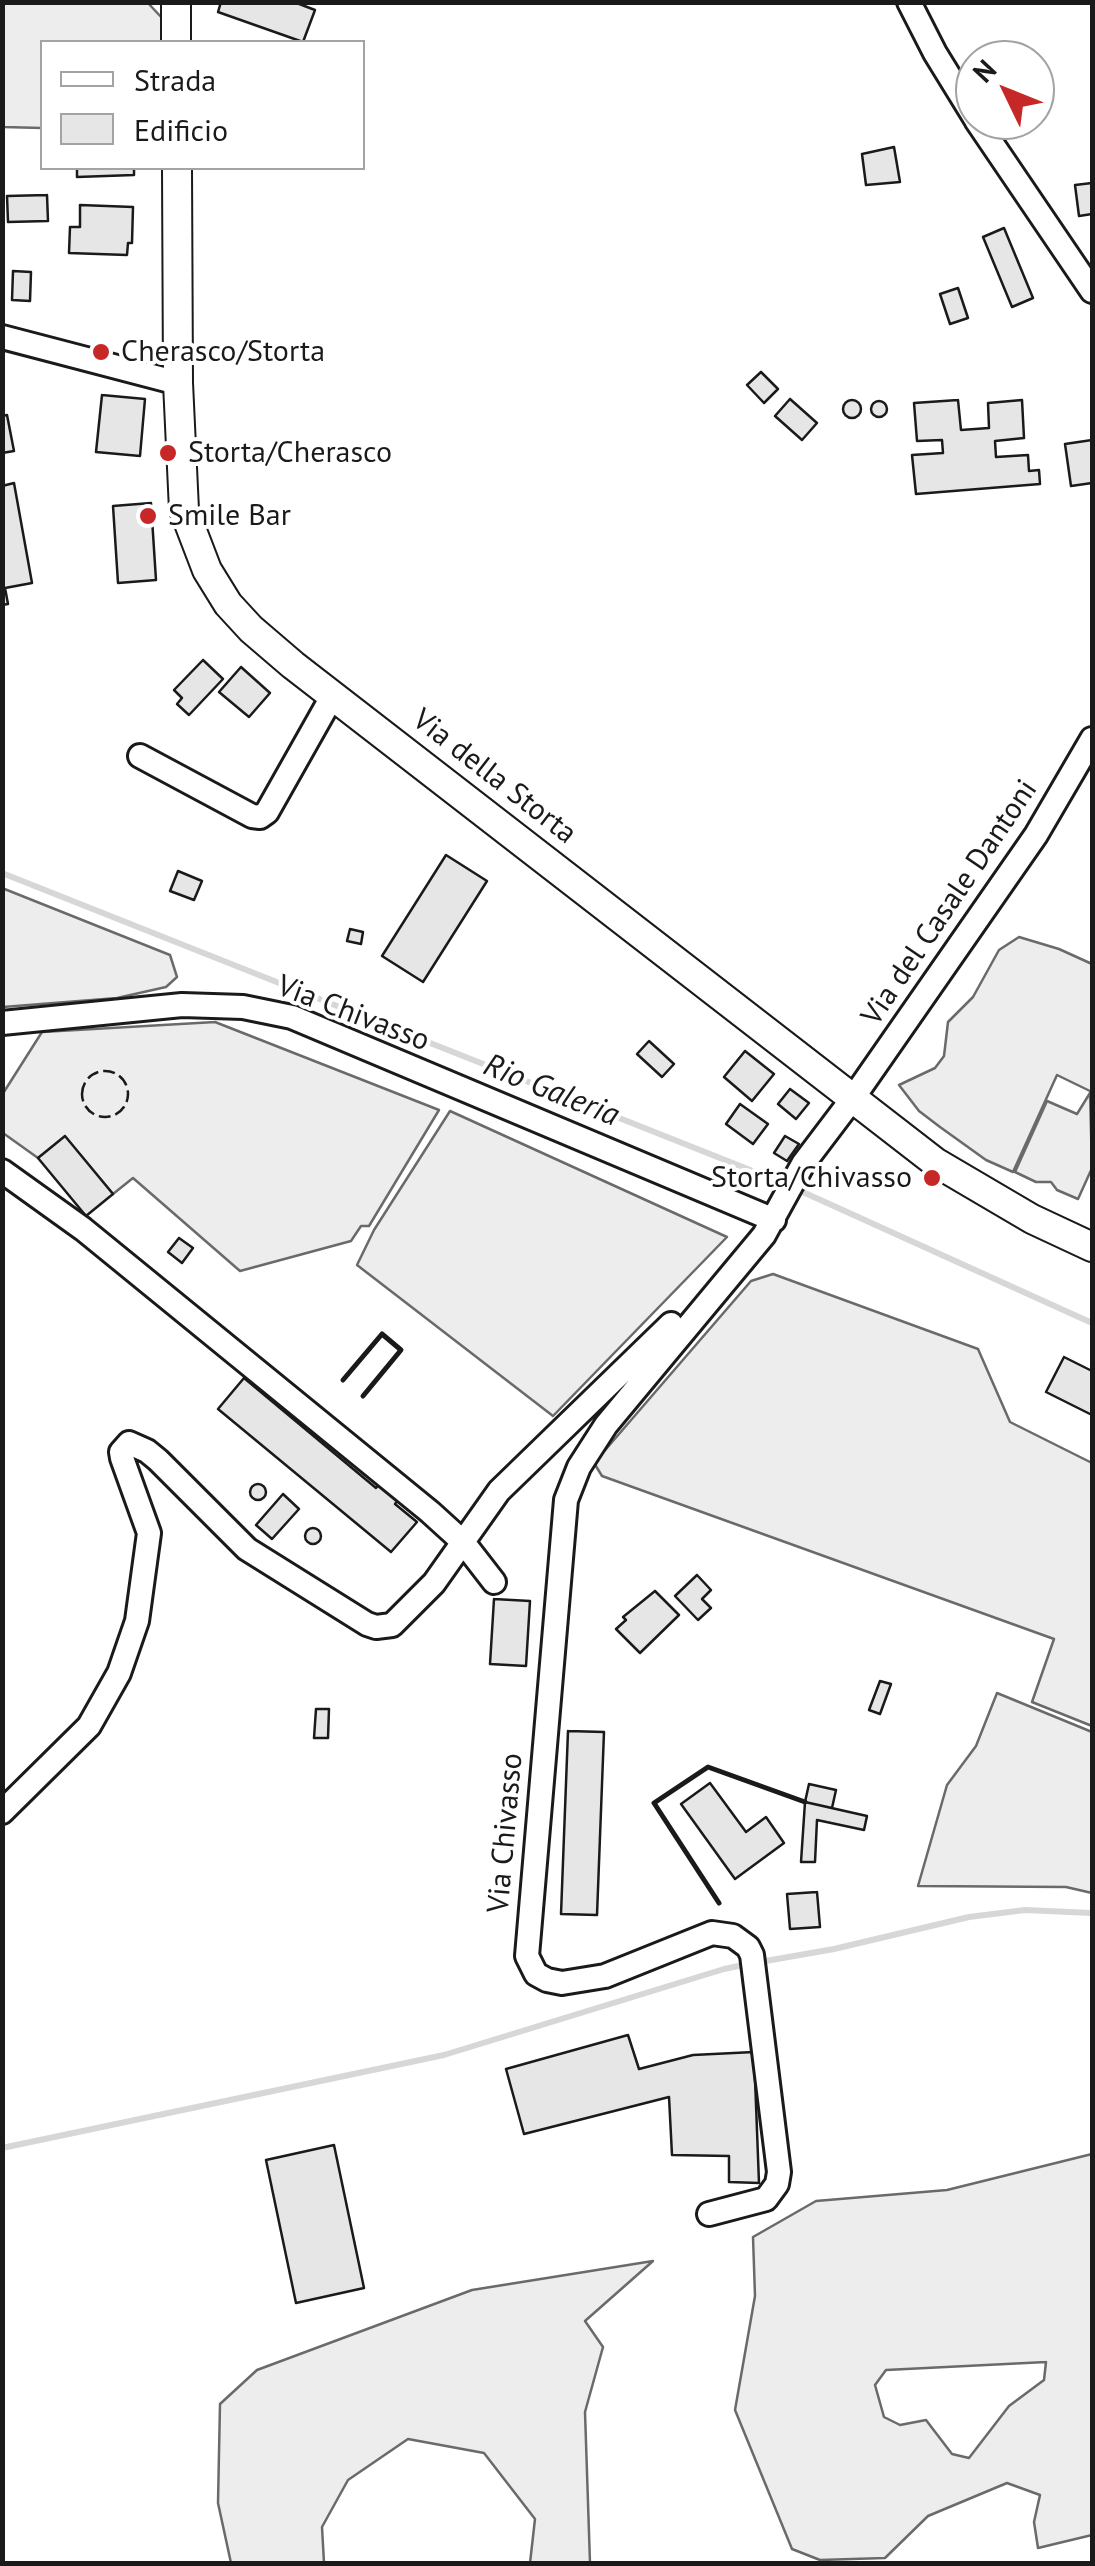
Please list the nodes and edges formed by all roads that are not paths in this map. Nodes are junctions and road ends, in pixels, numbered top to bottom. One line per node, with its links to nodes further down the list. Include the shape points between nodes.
1 (176, 2): 3 (main road)
2 (909, 2): 4 (street)
3 (176, 40)
4 (955, 86)
5 (990, 140): 7 (street)
6 (177, 170): 9 (main road, Via della Storta)
7 (1092, 291)
8 (2, 336): 9 (street)
9 (178, 383): 10 (main road, Via della Storta, via 184,510 207,570 251,629)
10 (333, 694): 12 (street, via 260,817); 14 (main road, Via della Storta)
11 (1092, 740): 14 (street, Via del Casale Dantoni, via 1036,835)
12 (140, 756)
13 (2, 1023): 16 (street, Via Chivasso, via 182,1005 280,1014)
14 (853, 1098): 16 (street, Via Chivasso, via 803,1164); 17 (main road, Via della Storta, via 964,1181)
15 (2, 1171): 18 (street, via 83,1229)
16 (774, 1220): 18 (street, via 755,1228 662,1335 499,1491); 21 (street, Via Chivasso, via 600,1433 566,1500 527,1956 536,1974 562,1982 605,1976 712,1932 733,1936 751,1952 779,2172 766,2198)
17 (1092, 1247)
18 (463, 1542): 19 (street); 20 (street, via 400,1620 367,1624 248,1549 158,1460 128,1443 122,1458 150,1533 137,1621 119,1673 89,1726)
19 (494, 1582)
20 (2, 1812)
21 (708, 2214)

